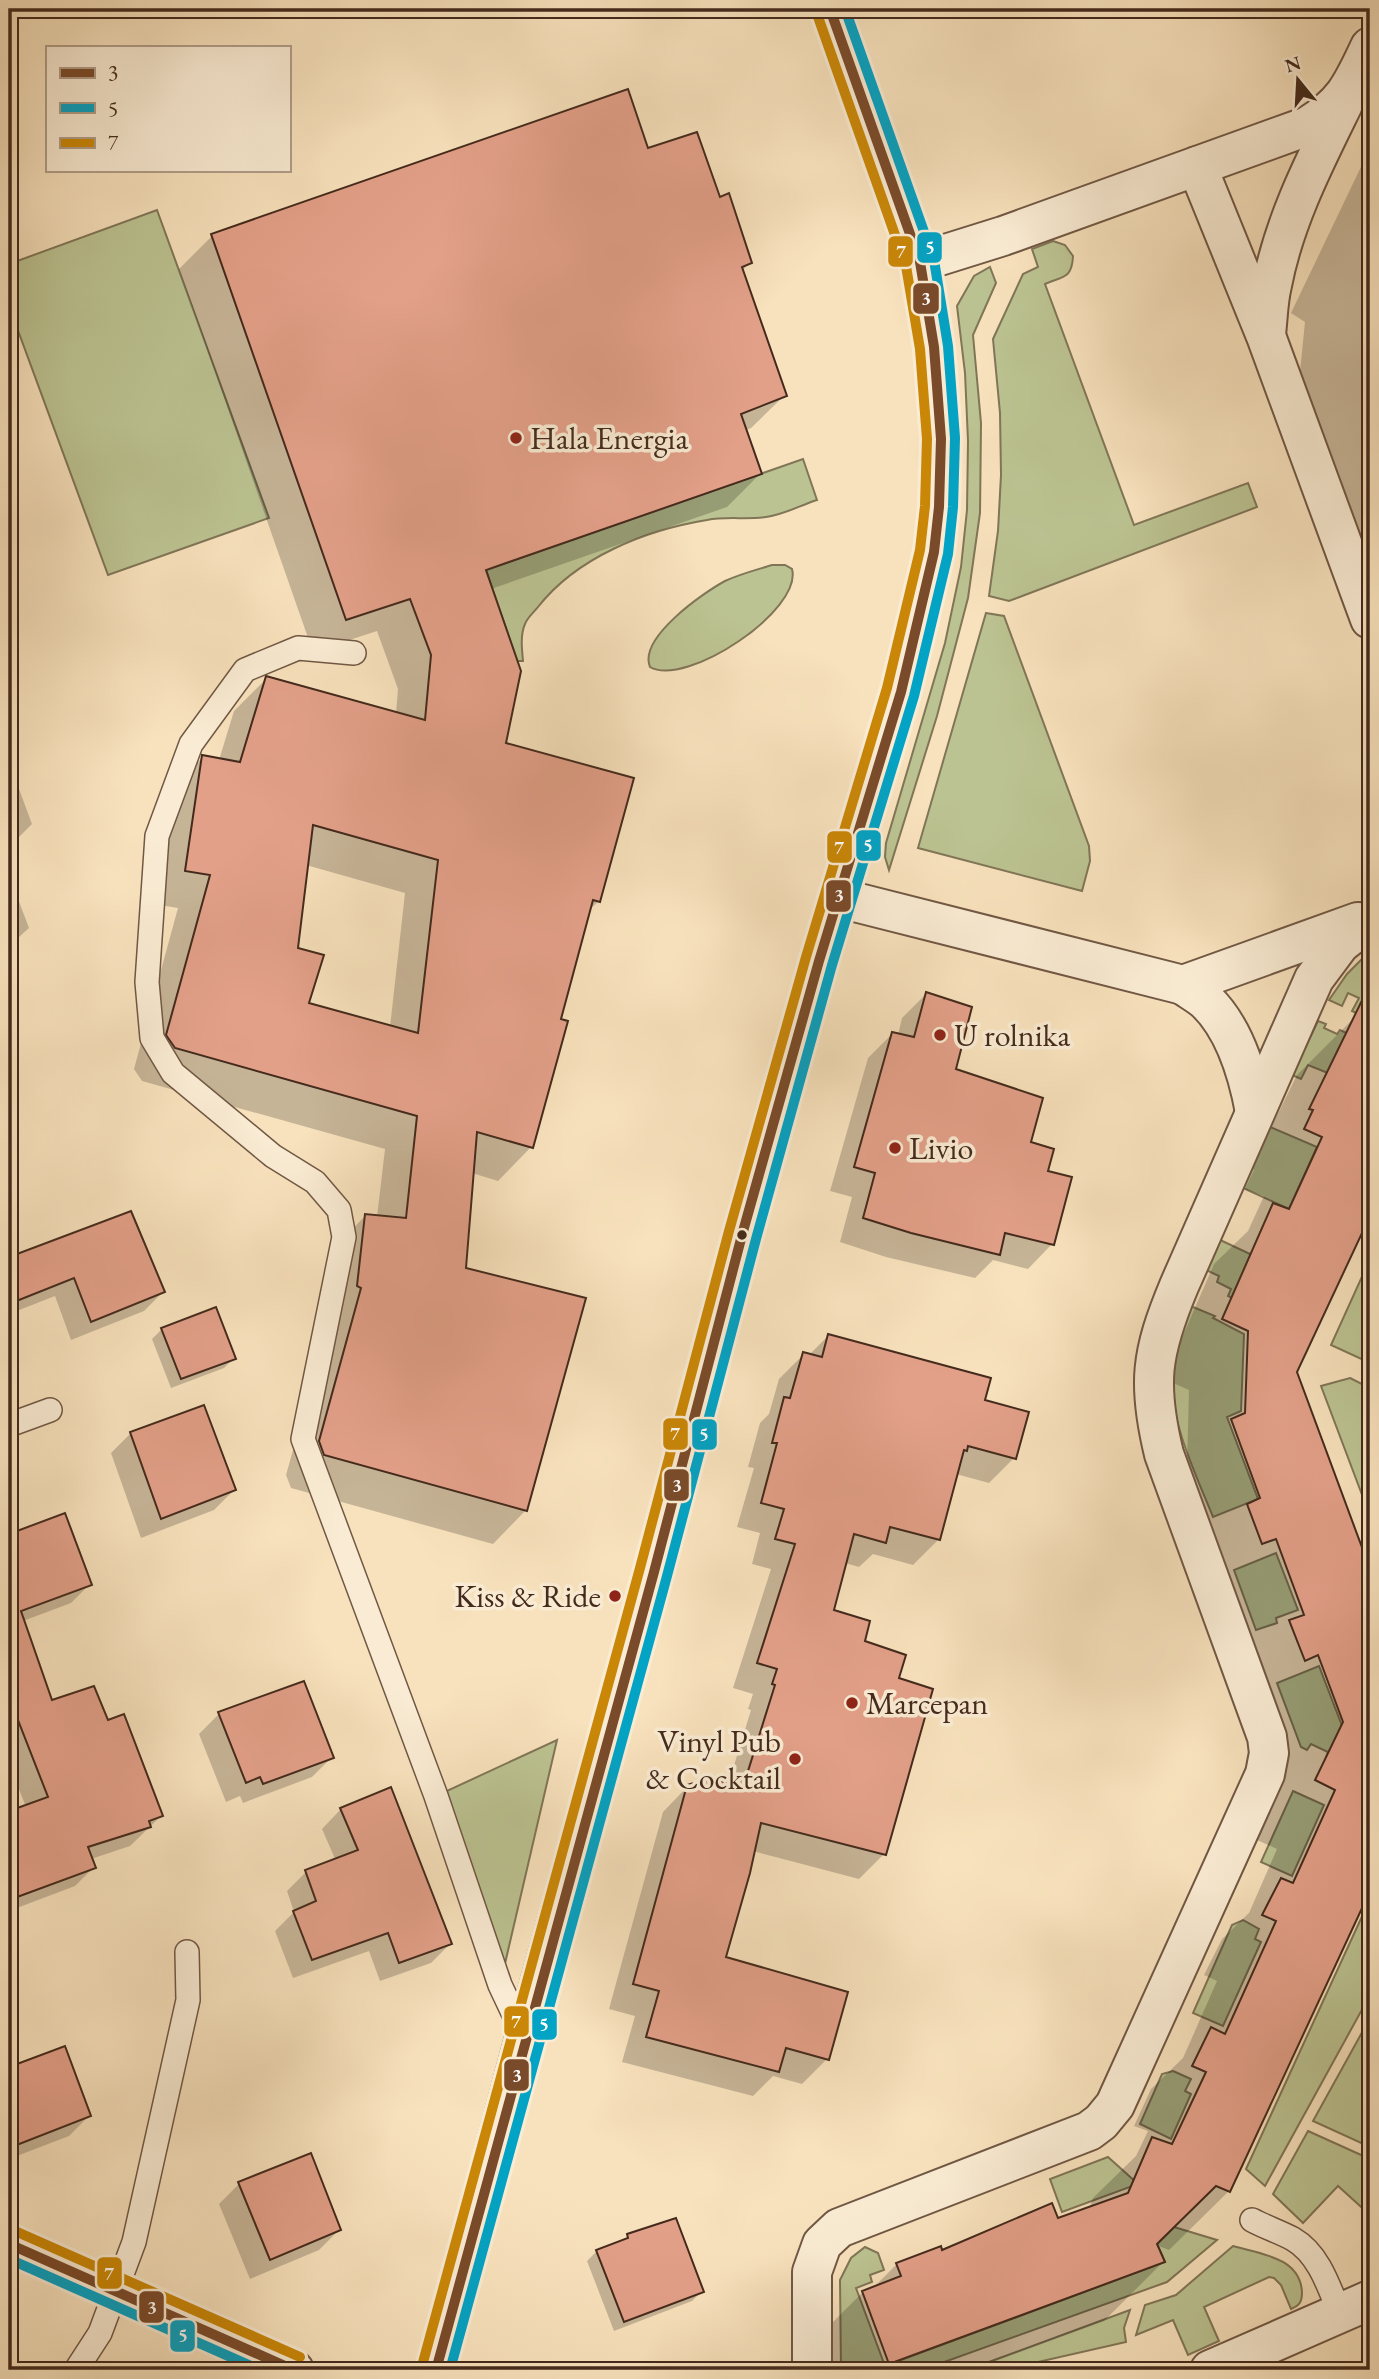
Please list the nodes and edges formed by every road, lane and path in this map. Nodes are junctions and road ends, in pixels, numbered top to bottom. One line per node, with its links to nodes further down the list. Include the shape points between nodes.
1 (830, 9): 5 (street)
2 (1370, 47): 3 (street)
3 (1348, 92): 4 (street, via 1329,113 1308,126); 6 (street, via 1283,240 1271,286)
4 (1197, 166): 5 (street); 6 (street)
5 (920, 262): 9 (street, via 934,347 941,439 934,552 901,692)
6 (1266, 336): 7 (street)
7 (1370, 619)
8 (354, 653): 16 (lane, via 298,648 245,670 191,744 157,836 147,982 152,1038 173,1073 273,1156 315,1182 339,1210 344,1237 303,1439 436,1796 500,1985)
9 (839, 898): 11 (street); 16 (street, via 746,1222)
10 (1370, 919): 11 (street); 12 (street, via 1340,944 1314,979)
11 (1183, 985): 12 (street, via 1206,1001 1223,1024 1249,1075)
12 (1255, 1112): 24 (street, via 1162,1327 1154,1362 1154,1413 1164,1454 1267,1737 1265,1774 1115,2105 1089,2131 839,2228 822,2244 812,2272)
13 (50, 1410): 14 (lane)
14 (9, 1425)
15 (187, 1952): 19 (lane, via 188,2000 134,2242)
16 (525, 2038): 23 (street)
17 (1252, 2220): 20 (lane, via 1295,2240)
18 (9, 2244): 19 (street)
19 (116, 2291): 21 (lane, via 100,2333); 22 (street)
20 (1355, 2307): 25 (street)
21 (76, 2370)
22 (294, 2370)
23 (436, 2370)
24 (812, 2370)
25 (1210, 2370)

